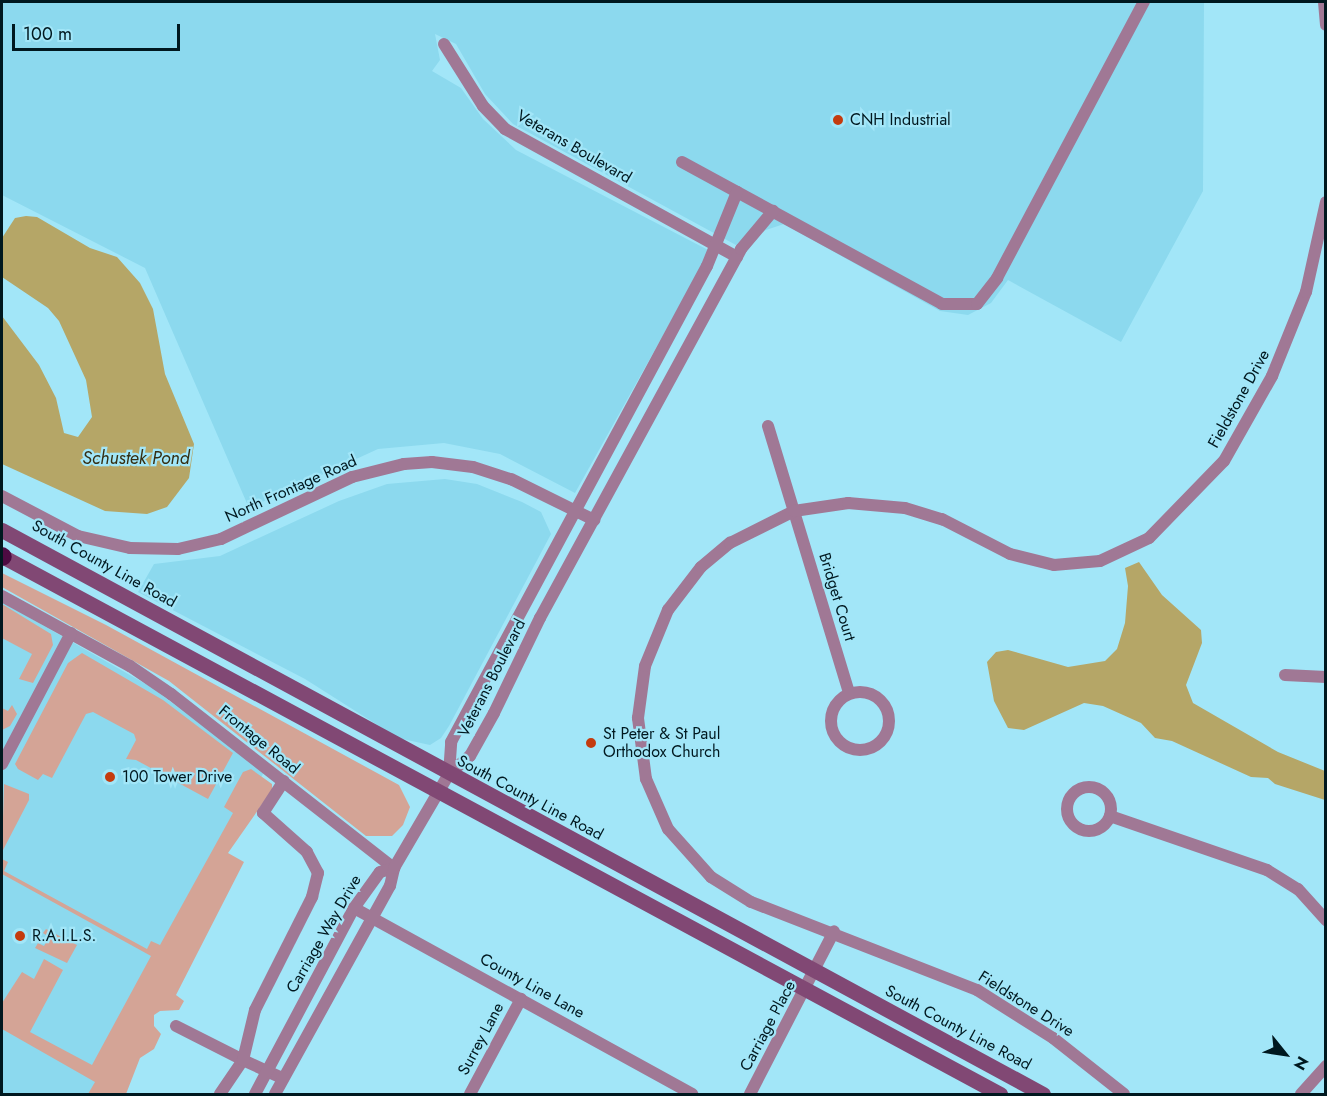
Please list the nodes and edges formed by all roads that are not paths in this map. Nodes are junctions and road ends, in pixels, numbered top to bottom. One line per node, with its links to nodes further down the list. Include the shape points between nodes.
1 (1144, 2): 8 (street, via 997,278 977,304 942,304)
2 (1324, 2): 3 (street)
3 (1326, 25)
4 (444, 45): 9 (street, Veterans Boulevard, via 483,106 505,129)
5 (682, 162): 6 (street)
6 (737, 192): 8 (street); 9 (street, Veterans Boulevard)
7 (1326, 202): 14 (street, Fieldstone Drive, via 1316,252 1291,333 1243,431 1200,490 1137,545 1100,561 1054,565 1010,554 942,519 905,508 848,503)
8 (773, 212): 10 (street, Veterans Boulevard)
9 (717, 246): 10 (street, Veterans Boulevard); 13 (street, Veterans Boulevard)
10 (736, 257): 15 (street, Veterans Boulevard)
11 (768, 426): 14 (street)
12 (2, 496): 13 (street, North Frontage Road, via 78,536 156,550 221,539 352,477 421,462 491,472)
13 (574, 509): 15 (street, North Frontage Road); 24 (street, Veterans Boulevard, via 451,742)
14 (794, 511): 22 (street, Bridget Court); 32 (street, Fieldstone Drive, via 730,543 701,567 676,598 661,623 645,666 639,735 646,779 658,811 694,862 725,888 751,902)
15 (594, 520): 24 (street, Veterans Boulevard, via 470,756)
16 (2, 530): 24 (main road, South County Line Road)
17 (2, 556): 26 (main road)
18 (2, 596): 19 (street, Frontage Road)
19 (71, 633): 23 (street); 25 (street, Frontage Road, via 180,700)
20 (1285, 675): 21 (street)
21 (1326, 676)
22 (849, 693): 22 (street, via 838,699 830,712 833,734 848,748 864,752 880,743 889,713 880,699)
23 (2, 764)
24 (449, 774): 26 (street); 33 (main road, South County Line Road)
25 (284, 781): 28 (street, Frontage Road); 37 (street, via 263,813 307,852 318,873 312,897 255,1010)
26 (440, 792): 28 (street); 34 (main road)
27 (1110, 816): 31 (street, via 1267,870 1298,889)
28 (394, 868): 29 (street, Carriage Way Drive, via 380,872); 30 (street, Carriage Way Drive, via 390,886)
29 (354, 908): 30 (street, County Line Lane); 39 (street, Carriage Way Drive)
30 (371, 918): 35 (street, County Line Lane); 40 (street, Carriage Way Drive)
31 (1326, 920)
32 (834, 932): 33 (street); 49 (street, Fieldstone Drive, via 942,974 1004,1005)
33 (814, 972): 34 (street, Carriage Place); 48 (main road, South County Line Road)
34 (806, 990): 46 (street, Carriage Place); 47 (main road)
35 (521, 999): 44 (street, Surrey Lane); 45 (street, County Line Lane)
36 (176, 1026): 37 (street)
37 (243, 1060): 39 (street); 41 (street)
38 (1326, 1066): 50 (street)
39 (266, 1072): 40 (street); 42 (street, Carriage Way Drive)
40 (282, 1078): 43 (street, Carriage Way Drive)
41 (220, 1095)
42 (255, 1095)
43 (275, 1095)
44 (470, 1095)
45 (692, 1095)
46 (750, 1095)
47 (1000, 1095)
48 (1043, 1095)
49 (1124, 1095)
50 (1301, 1095)

